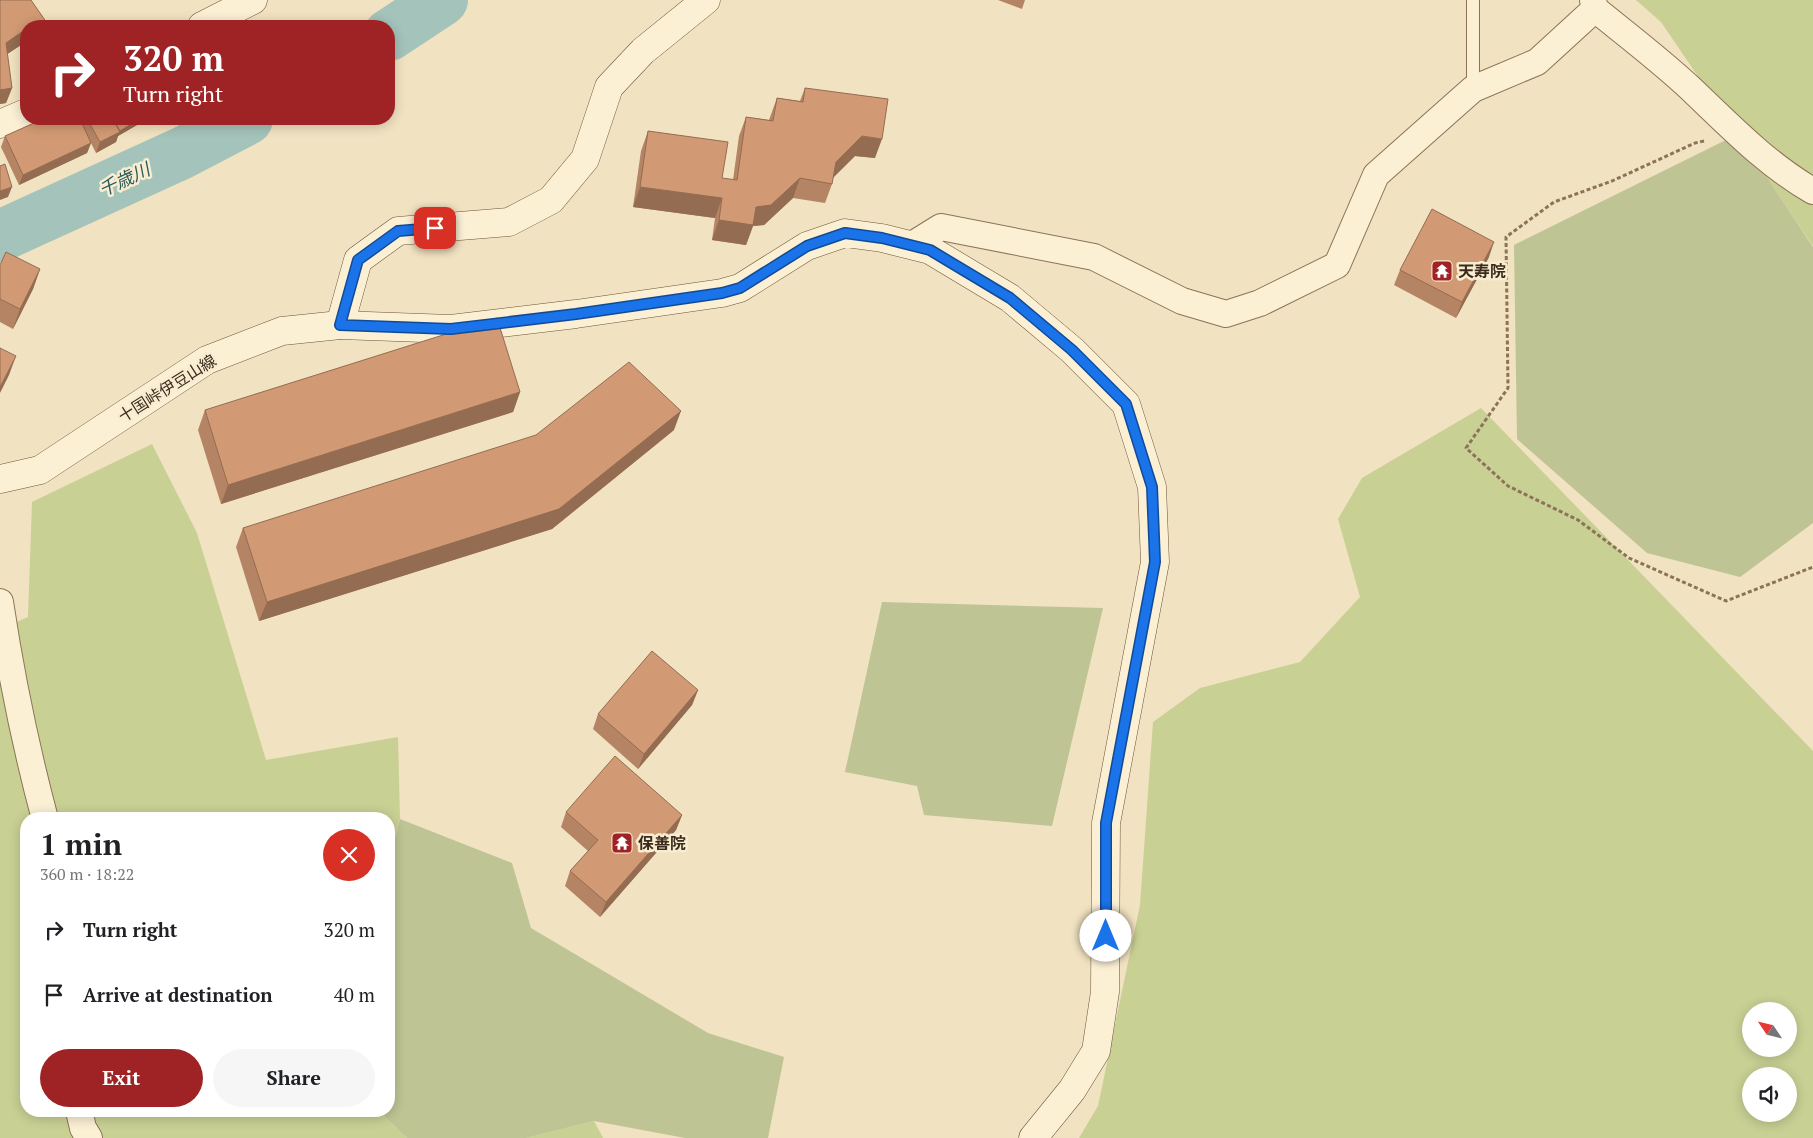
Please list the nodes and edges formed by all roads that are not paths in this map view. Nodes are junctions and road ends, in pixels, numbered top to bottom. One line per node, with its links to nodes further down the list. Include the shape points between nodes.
1 (252, 0): 5 (main road)
2 (706, 0): 11 (main road, via 643,51 609,87 585,159 551,200 509,222 398,231 358,260)
3 (1473, 0): 6 (lane)
4 (1594, 4): 6 (street, via 1537,62); 9 (street, via 1738,134 1789,177)
5 (214, 20)
6 (1473, 89): 10 (street, via 1376,176 1337,265 1260,303 1226,314 1182,301 1094,257 941,228)
7 (20, 116): 8 (main road)
8 (0, 124)
9 (1813, 191)
10 (912, 245): 11 (main road, 十国峠伊豆山線, via 845,233 807,246 740,288 576,314 451,329); 17 (main road, 十国峠伊豆山線, via 930,250 1010,298 1072,350 1126,404 1152,487 1155,562 1106,823 1105,992 1096,1051 1072,1090)
11 (340, 325): 12 (main road, 十国峠伊豆山線, via 282,331 207,360 40,470)
12 (0, 479)
13 (0, 602): 14 (street)
14 (43, 812)
15 (81, 1117): 16 (street)
16 (89, 1138)
17 (1033, 1138)

